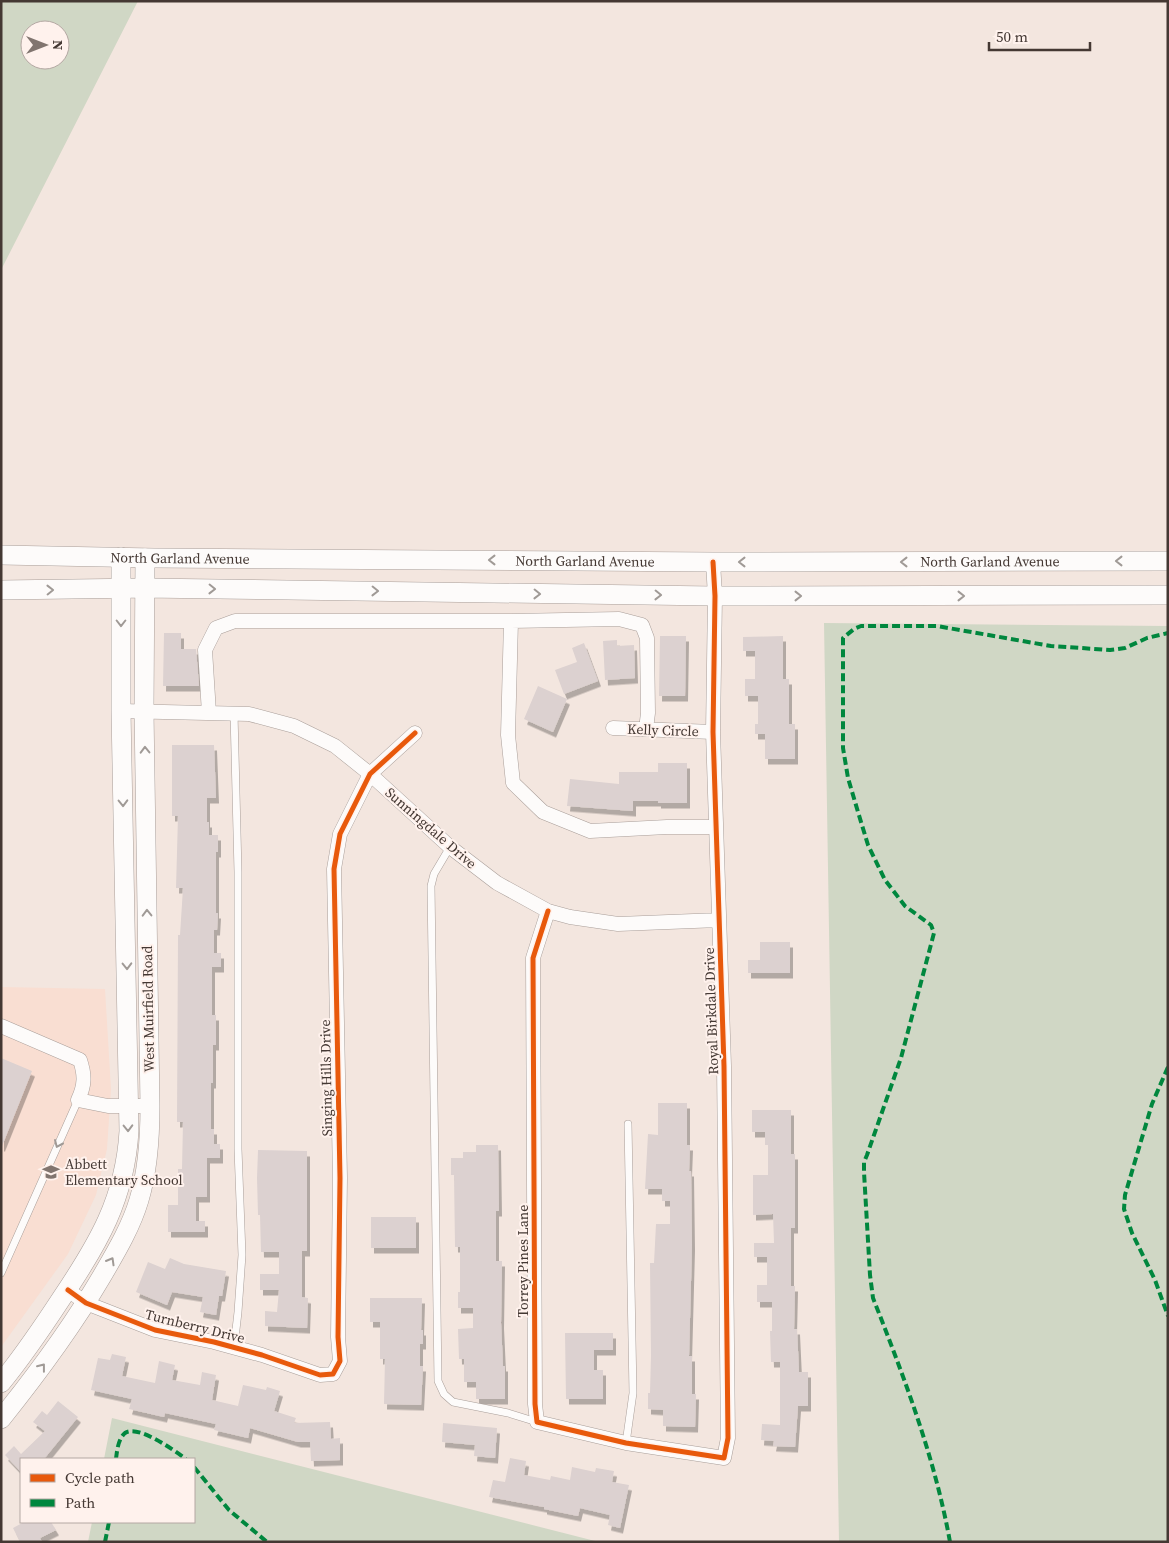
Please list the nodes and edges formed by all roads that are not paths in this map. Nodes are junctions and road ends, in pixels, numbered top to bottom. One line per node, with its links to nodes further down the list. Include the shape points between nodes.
1 (1, 555): 2 (main road, North Garland Avenue)
2 (121, 557): 3 (main road, North Garland Avenue); 7 (main road, West Muirfield Road)
3 (145, 558): 5 (main road, North Garland Avenue, one-way to 3); 6 (main road, West Muirfield Road)
4 (1168, 561): 5 (main road, North Garland Avenue, one-way to 5)
5 (713, 562): 10 (street, Royal Birkdale Drive)
6 (144, 588): 7 (main road); 10 (main road, one-way to 10); 13 (main road, West Muirfield Road)
7 (121, 589): 8 (main road, one-way to 7); 12 (main road, West Muirfield Road, one-way to 12)
8 (1, 590)
9 (1168, 595): 10 (main road, one-way to 9)
10 (715, 596): 18 (street, Royal Birkdale Drive)
11 (511, 622): 14 (street, via 235,622 216,628 204,650); 17 (street, via 619,619 642,625 647,638); 21 (street, via 508,735 514,783 543,812 590,831)
12 (121, 711): 13 (street, Sunningdale Drive); 27 (main road, West Muirfield Road, one-way to 27)
13 (144, 711): 14 (street, Sunningdale Drive); 28 (main road, West Muirfield Road, one-way to 13)
14 (209, 713): 15 (street, Sunningdale Drive)
15 (234, 714): 20 (street, Sunningdale Drive, via 249,714 294,726 335,746); 33 (lane, via 242,1255)
16 (613, 728): 17 (street, Kelly Circle)
17 (646, 729): 18 (street, Kelly Circle)
18 (713, 732): 21 (street, Royal Birkdale Drive)
19 (415, 733): 20 (street)
20 (370, 774): 22 (street, Sunningdale Drive); 34 (street, Singing Hills Drive, via 340,834 334,869 340,1361 333,1374)
21 (716, 827): 24 (street, Royal Birkdale Drive)
22 (450, 846): 23 (street, Sunningdale Drive, via 497,883); 37 (lane, via 431,886 438,1381 444,1394 453,1402)
23 (548, 911): 24 (street, Sunningdale Drive, via 618,924); 37 (street, Torrey Pines Lane, via 533,958)
24 (719, 920): 38 (street, Royal Birkdale Drive, via 728,1438 724,1458)
25 (1, 1026): 26 (street, via 80,1060 85,1073 84,1088)
26 (78, 1100): 27 (street, via 108,1106); 30 (lane, one-way to 30)
27 (127, 1105): 28 (street); 31 (main road, West Muirfield Road, one-way to 31, via 127,1154 121,1182 110,1216)
28 (150, 1106): 32 (main road, West Muirfield Road, one-way to 28, via 128,1228 139,1200 146,1167)
29 (628, 1124): 38 (lane, via 633,1393)
30 (1, 1273)
31 (68, 1290): 32 (street, Turnberry Drive); 35 (main road, West Muirfield Road)
32 (86, 1303): 33 (street, Turnberry Drive, via 155,1330); 35 (main road, West Muirfield Road, one-way to 32, via 50,1356)
33 (234, 1347): 34 (street, Turnberry Drive)
34 (320, 1375)
35 (10, 1383): 36 (main road, West Muirfield Road)
36 (1, 1419)
37 (537, 1422): 38 (street)
38 (626, 1443)

